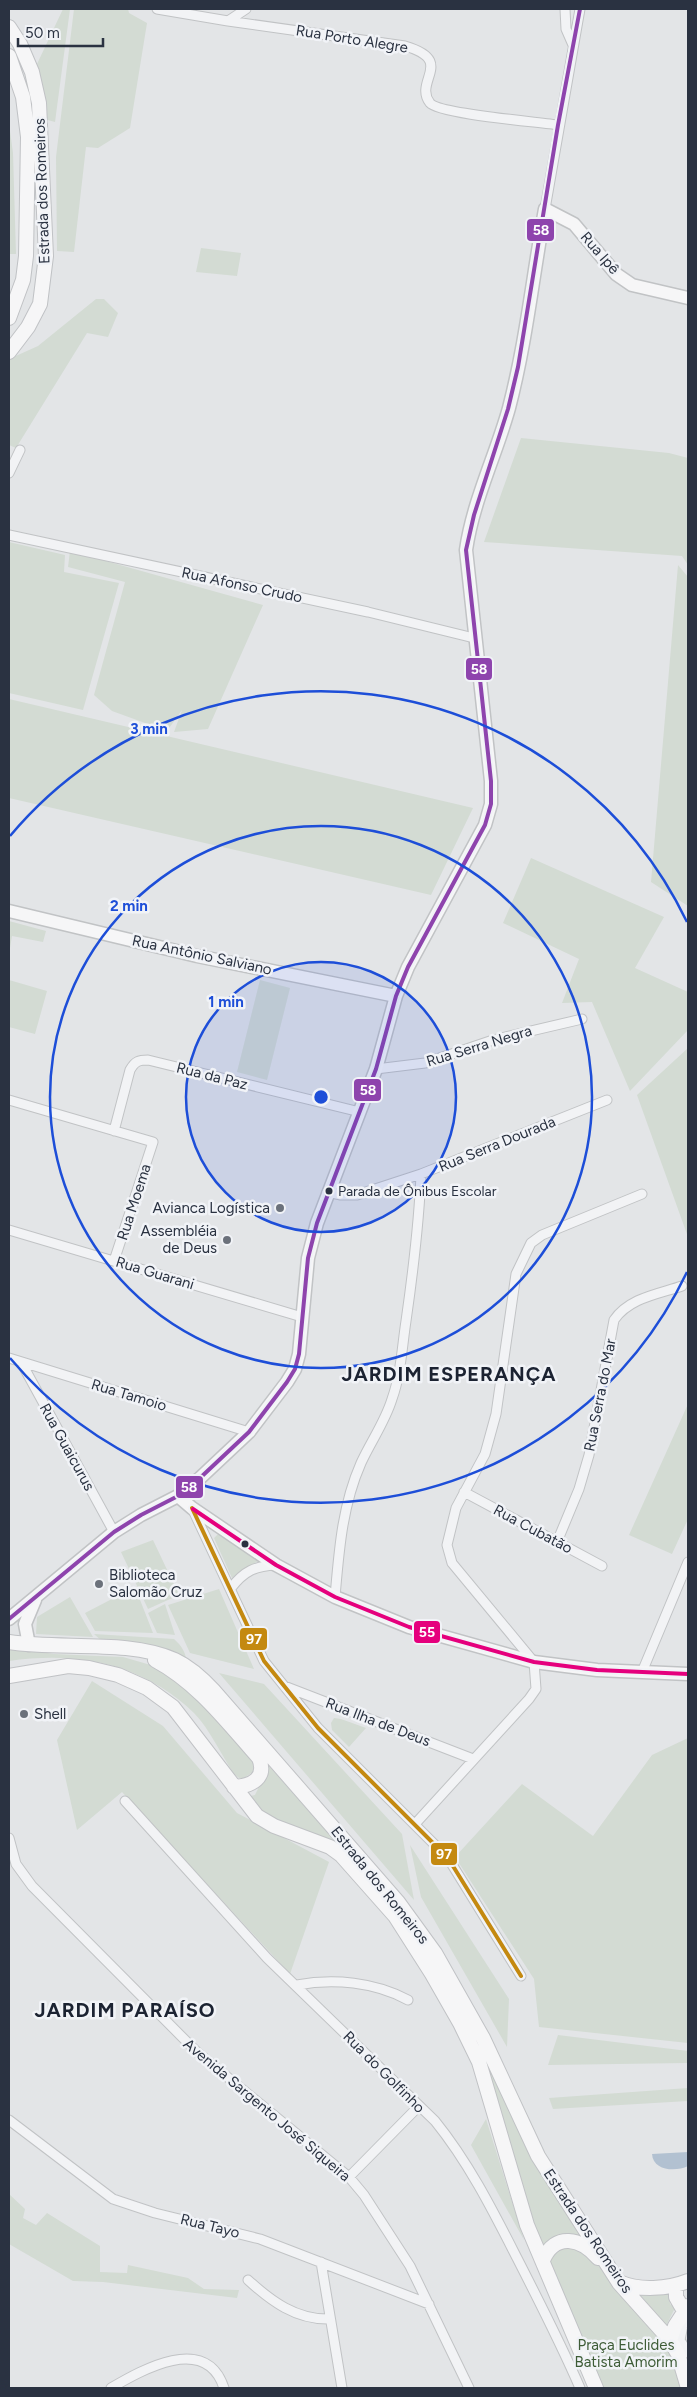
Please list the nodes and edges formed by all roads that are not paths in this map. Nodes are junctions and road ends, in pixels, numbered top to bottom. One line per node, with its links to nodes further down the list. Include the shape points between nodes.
1 (157, 9): 5 (street, Rua Porto Alegre)
2 (246, 9): 5 (street)
3 (565, 9): 7 (street, via 566,29)
4 (580, 9): 7 (street)
5 (228, 21): 9 (street, Rua Porto Alegre, via 405,46 425,54 430,60 427,91 435,107)
6 (9, 28): 13 (main road, Estrada dos Romeiros, via 32,72 39,103 46,256 40,304)
7 (573, 45): 9 (street)
8 (9, 56): 12 (main road, Estrada dos Romeiros, via 23,97 28,137 26,256 23,280)
9 (558, 125): 10 (street)
10 (544, 209): 11 (street, Rua Ipê, via 574,224 616,274 632,285); 18 (street, via 518,367 468,535 466,566)
11 (688, 298)
12 (11, 314): 13 (main road)
13 (28, 326): 14 (main road, Estrada dos Romeiros)
14 (9, 352)
15 (20, 450): 16 (street)
16 (9, 473)
17 (9, 535): 18 (street, Rua Afonso Crudo)
18 (474, 638): 20 (street, via 491,804 485,826 408,967)
19 (9, 911): 20 (street, Rua Antônio Salviano, via 197,956)
20 (396, 996): 22 (street)
21 (582, 1019): 22 (street, Rua Serra Negra, via 493,1040 425,1063)
22 (376, 1069): 25 (street)
23 (9, 1100): 26 (street)
24 (607, 1100): 27 (street, Rua Serra Dourada)
25 (360, 1112): 26 (street, Rua da Paz, via 140,1060 130,1070); 28 (street)
26 (114, 1131): 31 (street, Rua Moema, via 153,1142)
27 (421, 1174): 28 (street, Rua Serra Dourada, via 357,1195); 47 (street, via 418,1229 399,1370 393,1398 361,1462 352,1488 342,1532)
28 (327, 1192): 33 (street, via 308,1258)
29 (642, 1194): 37 (street, via 542,1235 531,1243 523,1256 514,1284 496,1414 485,1454)
30 (9, 1230): 31 (street, Rua Guarani)
31 (114, 1261): 33 (street, Rua Guarani)
32 (682, 1286): 41 (street, Rua Serra do Mar, via 630,1304 614,1320 588,1455 579,1490)
33 (302, 1317): 36 (street, via 295,1369)
34 (9, 1358): 35 (street, Rua Tamoio)
35 (21, 1362): 36 (street, Rua Tamoio); 40 (street, Rua Guaicurus)
36 (249, 1432): 38 (street)
37 (464, 1492): 41 (street, Rua Cubatão); 52 (street, via 456,1508 447,1545 448,1554)
38 (178, 1496): 39 (street); 40 (street)
39 (192, 1508): 43 (street); 45 (street)
40 (114, 1532): 46 (street)
41 (557, 1542): 44 (street, Rua Cubatão)
42 (688, 1562): 53 (street)
43 (276, 1565): 45 (street, via 250,1570 240,1576); 47 (street)
44 (602, 1566)
45 (231, 1588): 56 (street, via 264,1661)
46 (38, 1595): 48 (street); 50 (street, via 25,1624)
47 (335, 1597): 52 (street, via 409,1626)
48 (9, 1619)
49 (9, 1642): 50 (main road, Estrada dos Romeiros)
50 (29, 1645): 51 (main road, Estrada dos Romeiros)
51 (138, 1651): 58 (main road, via 198,1689 259,1758 263,1767 261,1775 253,1783); 72 (main road, Estrada dos Romeiros, via 174,1660 203,1680 398,1902 435,1953 483,2038 538,2156)
52 (534, 1662): 53 (street); 57 (street, via 536,1689 533,1694)
53 (642, 1672): 54 (street)
54 (688, 1674)
55 (9, 1676): 58 (main road, Estrada dos Romeiros, via 68,1666 118,1675 147,1688 173,1707)
56 (282, 1685): 57 (street, Rua Ilha de Deus); 60 (street, via 318,1728)
57 (473, 1759): 60 (street)
58 (234, 1787): 69 (main road, Estrada dos Romeiros, via 257,1816 274,1826 330,1847 341,1855 394,1916 460,2023 479,2062 518,2201)
59 (125, 1801): 64 (street, Rua do Golfinho, via 267,1958)
60 (415, 1824): 63 (street, via 448,1858)
61 (9, 1838): 62 (street, Avenida Sargento José Siqueira)
62 (11, 1859): 68 (street, Avenida Sargento José Siqueira, via 32,1886 197,2052)
63 (521, 1976)
64 (297, 1985): 65 (street, via 316,1981 348,1982 398,1994); 66 (street, Rua do Golfinho)
65 (408, 2000)
66 (418, 2107): 68 (street); 83 (street, Rua do Golfinho, via 447,2136 485,2197 564,2349)
67 (9, 2120): 70 (street, Rua Tayo, via 112,2200 260,2239)
68 (349, 2177): 74 (street, Avenida Sargento José Siqueira, via 397,2244)
69 (543, 2260): 72 (main road, via 548,2249 556,2243 579,2242 591,2250); 84 (main road, Estrada dos Romeiros)
70 (321, 2262): 74 (street, Rua Tayo); 76 (street)
71 (248, 2280): 76 (street, via 283,2308 313,2320)
72 (619, 2283): 73 (main road, via 650,2288); 77 (main road, Estrada dos Romeiros)
73 (682, 2283): 75 (main road, via 676,2296)
74 (428, 2304): 82 (street, Avenida Sargento José Siqueira)
75 (687, 2312): 77 (main road, via 675,2326); 78 (street, via 680,2340)
76 (330, 2318): 81 (street)
77 (670, 2340): 85 (main road, Estrada dos Romeiros, via 678,2354)
78 (688, 2352)
79 (110, 2388): 80 (street, via 145,2368 168,2360 205,2364 215,2371)
80 (224, 2388)
81 (342, 2388)
82 (469, 2388)
83 (580, 2388)
84 (596, 2388)
85 (688, 2388)

